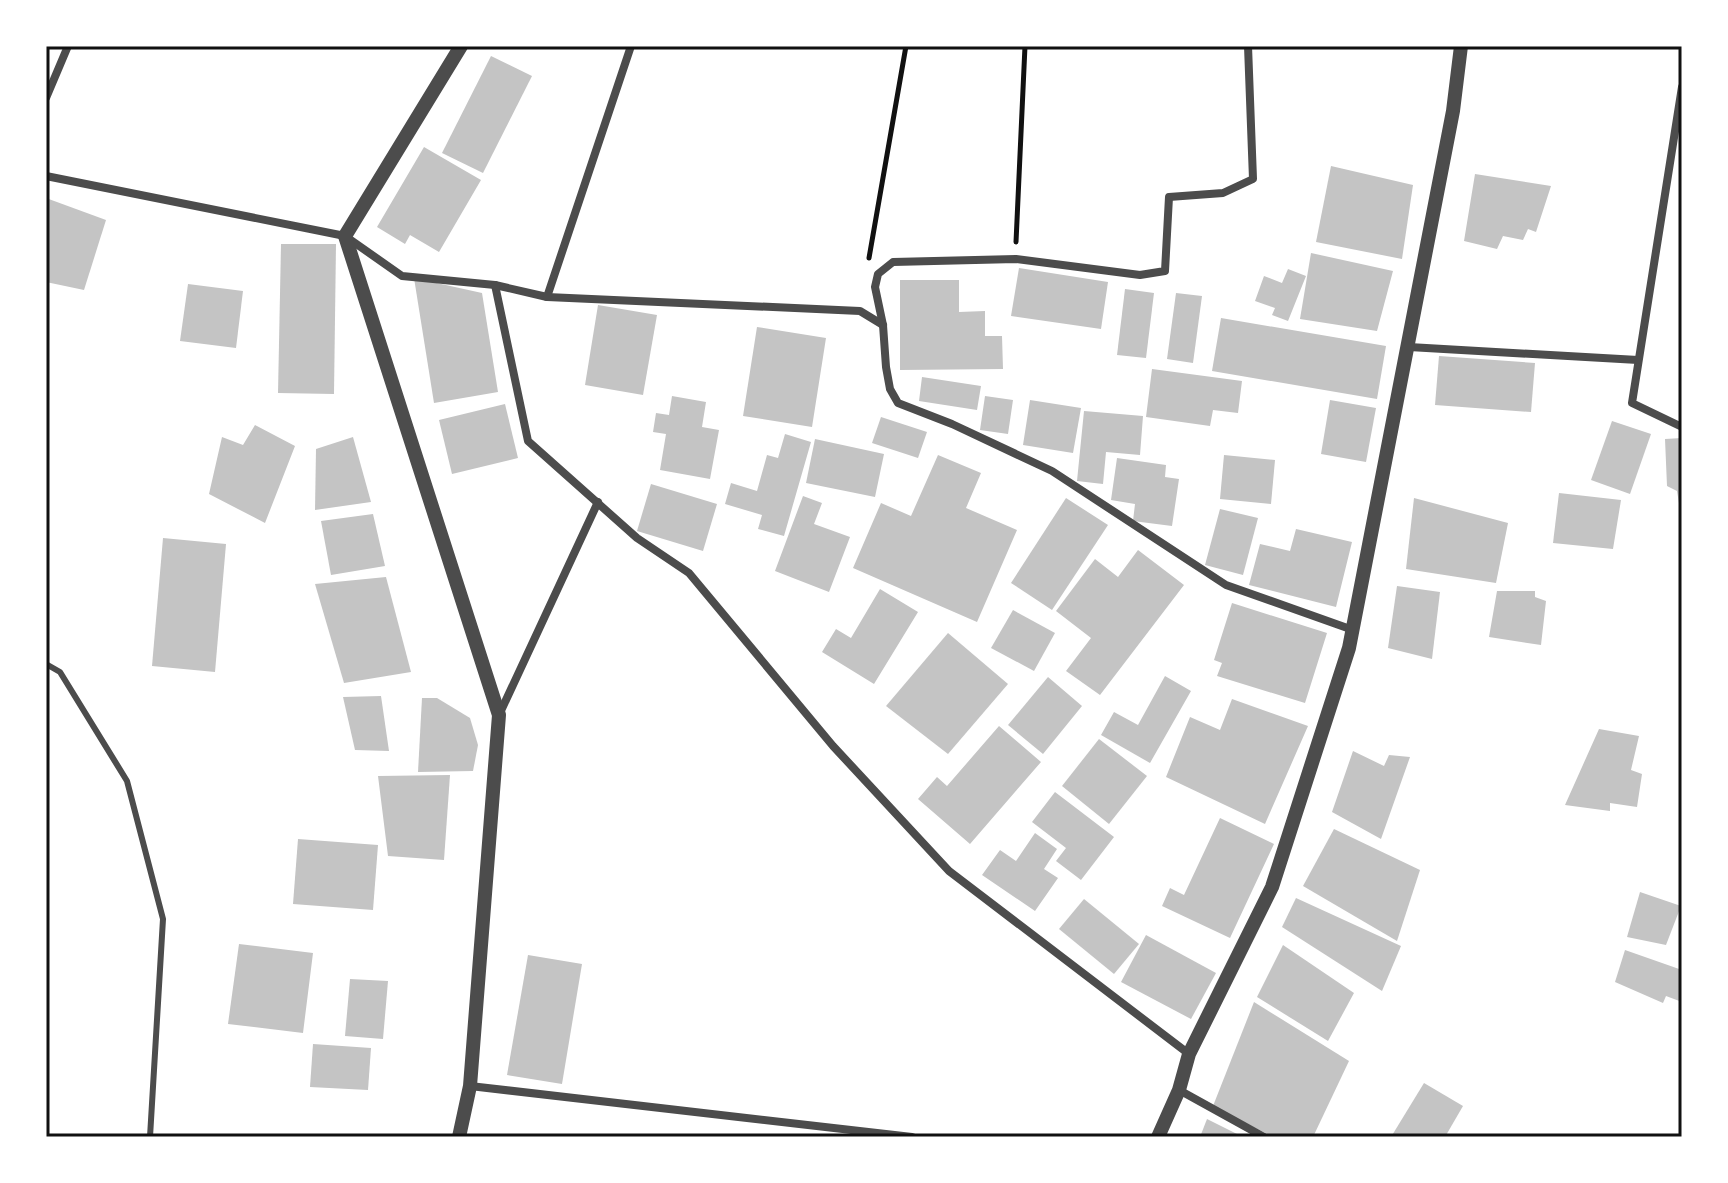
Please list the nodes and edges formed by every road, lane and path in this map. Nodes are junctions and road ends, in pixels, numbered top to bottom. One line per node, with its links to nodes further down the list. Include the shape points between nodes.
1 (68, 46): 9 (street)
2 (461, 46): 11 (street)
3 (631, 46): 15 (street)
4 (906, 46): 13 (path)
5 (1025, 46): 12 (path)
6 (1248, 46): 12 (street, via 1253,179 1223,193 1169,197 1165,271 1140,275)
7 (1461, 46): 17 (street)
8 (1682, 87): 18 (street)
9 (46, 98)
10 (46, 176): 11 (street)
11 (345, 236): 14 (street, via 402,276); 23 (street)
12 (1016, 259): 16 (street, via 893,262 878,274 875,287)
13 (868, 264)
14 (495, 285): 15 (street); 20 (street, via 528,441)
15 (547, 297): 16 (street, via 860,311)
16 (883, 325): 21 (street, via 890,389 898,403 1052,471 1226,585)
17 (1409, 347): 18 (street); 21 (street)
18 (1638, 360): 19 (street, via 1632,403)
19 (1682, 427)
20 (598, 502): 23 (street); 24 (street, via 637,538 689,573 833,746 949,871)
21 (1353, 630): 24 (street, via 1272,887)
22 (46, 664): 27 (lane, via 60,672 127,781 163,919)
23 (499, 715): 25 (street)
24 (1189, 1054): 26 (street)
25 (470, 1086): 28 (street); 29 (street)
26 (1179, 1090): 30 (street); 31 (street)
27 (150, 1137)
28 (459, 1137)
29 (912, 1137)
30 (1158, 1137)
31 (1264, 1137)

